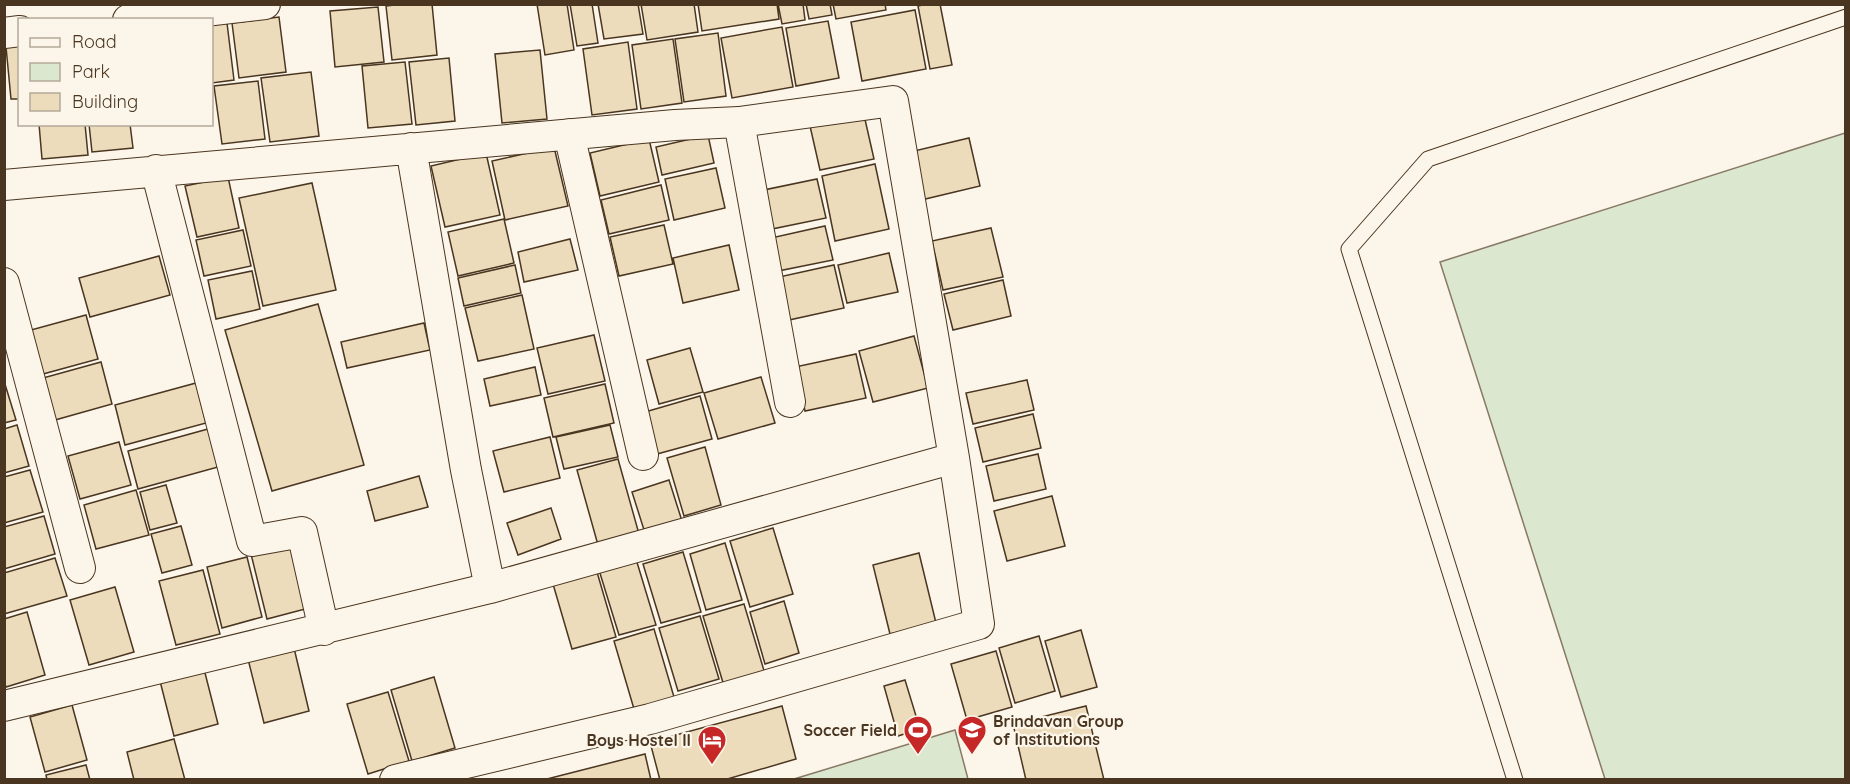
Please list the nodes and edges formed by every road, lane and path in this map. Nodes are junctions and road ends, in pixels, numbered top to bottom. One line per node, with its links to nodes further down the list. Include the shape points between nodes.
1 (265, 4): 3 (street)
2 (1845, 16): 18 (lane, via 1428,159 1349,249)
3 (145, 18)
4 (739, 122): 5 (street); 10 (street); 12 (street, via 893,101)
5 (569, 134): 6 (street); 11 (street)
6 (411, 148): 7 (street); 14 (street)
7 (156, 170): 8 (street); 15 (street, via 252,541 302,532)
8 (4, 184)
9 (4, 283): 13 (street)
10 (790, 402)
11 (643, 455)
12 (954, 458): 14 (street); 17 (street, via 979,624 650,719)
13 (80, 568)
14 (490, 588): 15 (street)
15 (324, 630): 16 (street)
16 (4, 706)
17 (395, 780)
18 (1515, 780)

